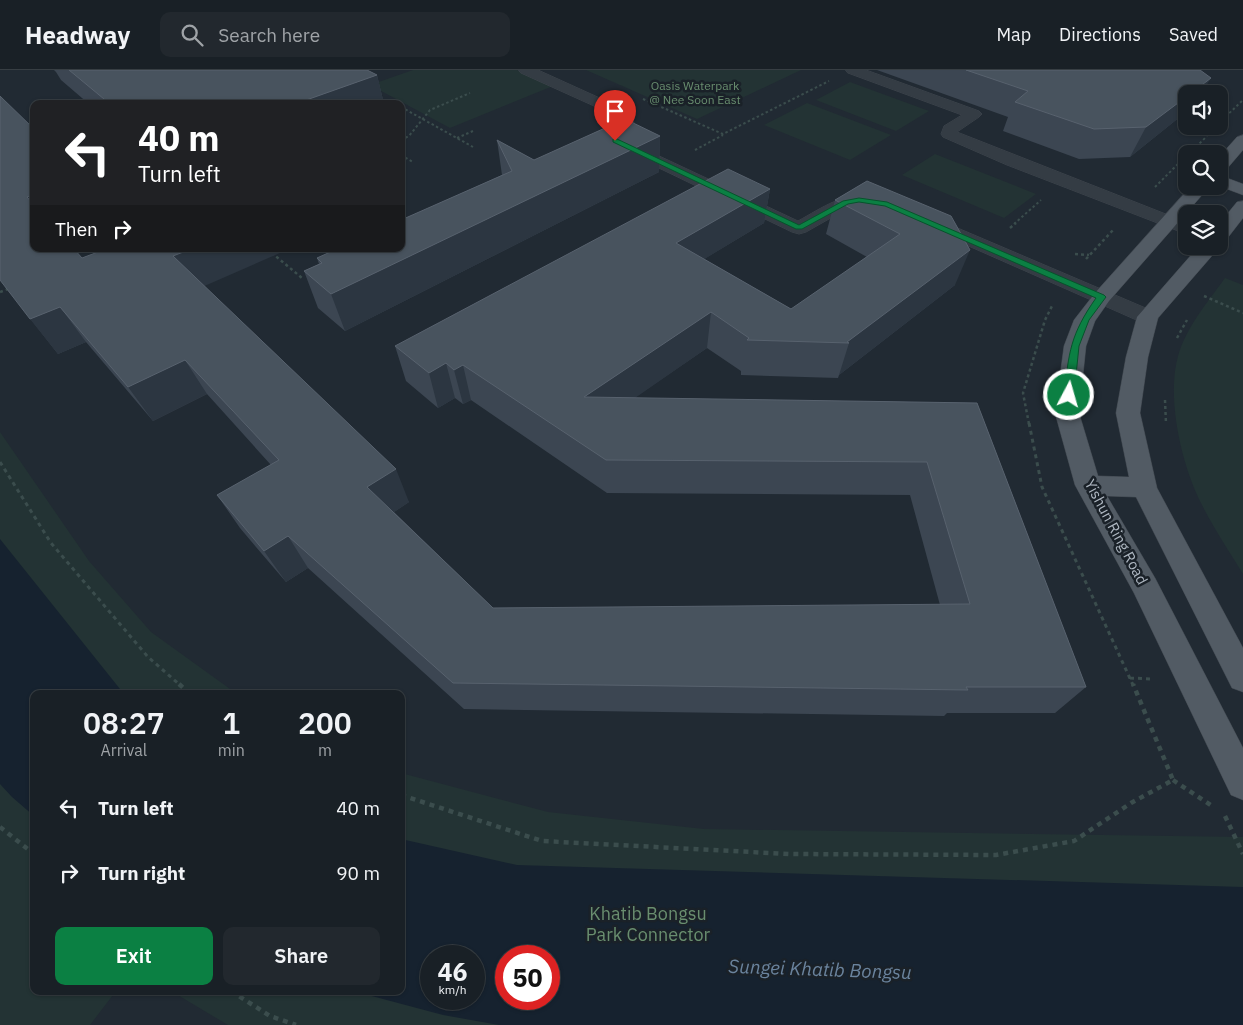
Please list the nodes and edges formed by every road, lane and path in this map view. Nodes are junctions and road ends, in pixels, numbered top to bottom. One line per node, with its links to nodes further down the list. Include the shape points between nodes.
1 (526, 70): 23 (lane, via 619,112 626,122 624,131 615,141 799,228 846,202 859,200)
2 (853, 70): 26 (lane, via 974,114 950,128 949,134 956,138)
3 (832, 79): 5 (path, via 723,134)
4 (470, 93): 9 (path, via 430,110)
5 (642, 98)
6 (1243, 100): 8 (path)
7 (405, 109): 9 (path)
8 (1228, 115)
9 (422, 119): 12 (path); 13 (path)
10 (473, 131): 13 (path)
11 (1208, 135): 15 (path)
12 (405, 138)
13 (457, 138): 16 (path)
14 (1243, 140): 18 (main road)
15 (1198, 145)
16 (473, 147)
17 (405, 157): 19 (path)
18 (1228, 157)
19 (413, 162)
20 (1228, 184): 21 (main road)
21 (1243, 190)
22 (1043, 199): 28 (path)
23 (887, 204)
24 (1243, 206): 27 (main road)
25 (910, 213): 28 (lane)
26 (1178, 225): 36 (main road, Yishun Ring Road)
27 (1228, 225)
28 (988, 248): 36 (lane)
29 (271, 252): 31 (path)
30 (1202, 255): 40 (main road)
31 (302, 278)
32 (18, 285): 34 (path)
33 (1209, 289): 35 (path)
34 (0, 292)
35 (1203, 296): 37 (path); 38 (path)
36 (1102, 297): 40 (lane); 45 (main road, Yishun Ring Road, via 1085,320 1075,346 1067,413)
37 (1199, 302)
38 (1243, 312)
39 (1190, 313): 41 (path)
40 (1148, 317): 46 (main road, via 1137,357 1128,413)
41 (1175, 342)
42 (1164, 394): 43 (path)
43 (1166, 430)
44 (0, 462): 49 (path, via 51,543 148,657)
45 (1088, 486): 46 (main road); 51 (main road, Yishun Ring Road, via 1145,586)
46 (1144, 488): 48 (main road)
47 (1130, 678): 50 (path)
48 (1243, 678)
49 (185, 690)
50 (1173, 780): 52 (path, via 1074,841 996,855 788,854 542,840); 55 (path, via 1225,815)
51 (1243, 783)
52 (405, 796)
53 (0, 827): 54 (path)
54 (30, 851)
55 (1243, 854)
56 (237, 995): 57 (path, via 270,1016)
57 (296, 1025)

